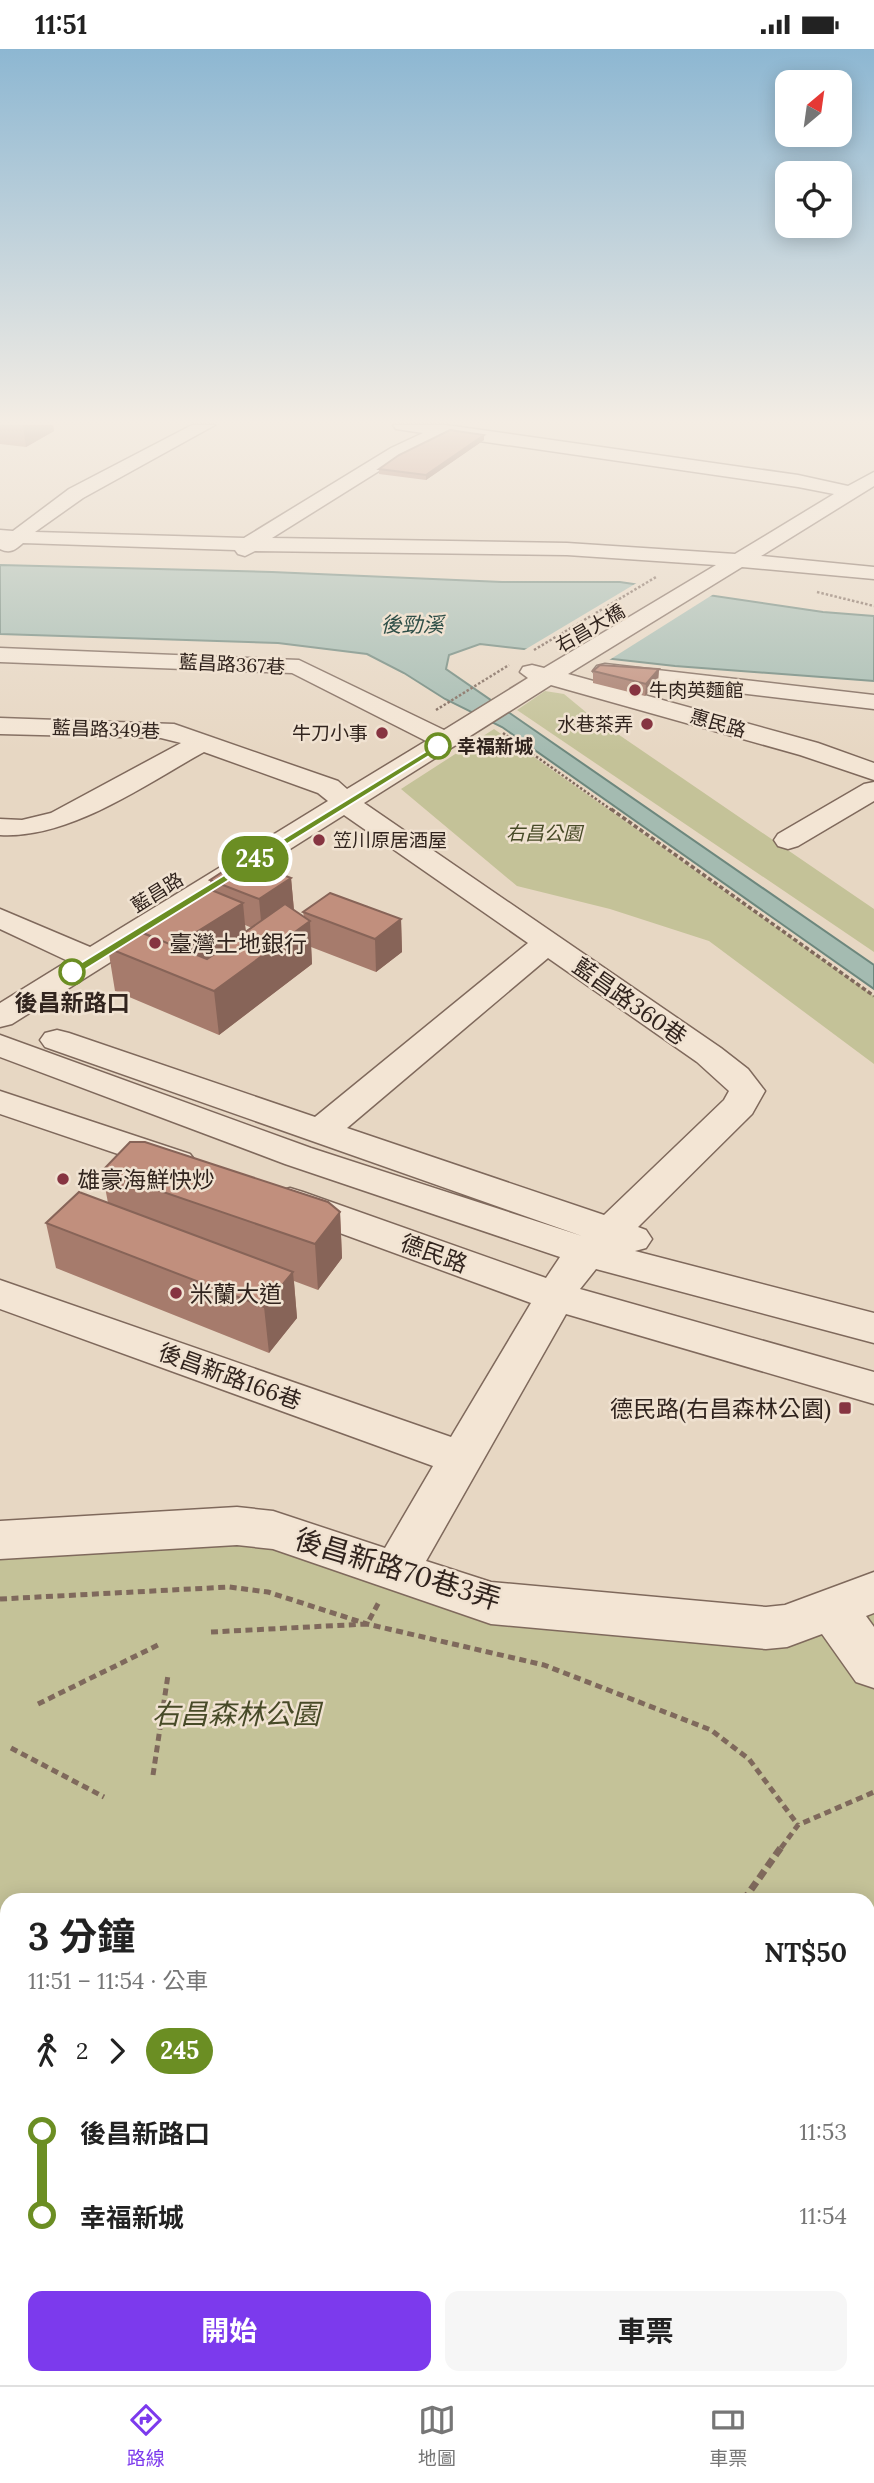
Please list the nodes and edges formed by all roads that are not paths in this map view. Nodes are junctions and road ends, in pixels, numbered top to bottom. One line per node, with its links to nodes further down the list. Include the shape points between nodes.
1 (270, 534): 5 (street)
2 (760, 534): 6 (street)
3 (767, 534): 6 (street)
4 (6, 541): 5 (street, via 94,552)
5 (245, 550): 6 (street)
6 (717, 566): 7 (street); 8 (street); 11 (street, 右昌大橋); 11 (street, 右昌大橋, via 664,578)
7 (874, 573)
8 (874, 581)
9 (0, 647): 14 (street, via 244,655 334,666 396,698)
10 (0, 655): 14 (street, 藍昌路367巷, via 299,667)
11 (541, 662): 12 (street); 14 (street, 藍昌路); 16 (street, 惠民路)
12 (874, 702)
13 (0, 726): 15 (street, 藍昌路349巷, via 161,730)
14 (435, 735): 18 (street, 藍昌路)
15 (204, 742): 18 (street, 藍昌路349巷); 19 (street, via 60,819 22,828)
16 (874, 772)
17 (874, 790): 20 (street)
18 (337, 795): 22 (street, 藍昌路360巷); 23 (street, 藍昌路)
19 (0, 827)
20 (788, 840)
21 (0, 918): 23 (street)
22 (547, 943): 30 (street); 33 (street, 藍昌路360巷, via 709,1055 747,1091 740,1106)
23 (80, 953): 24 (street, 藍昌路); 25 (street, 藍昌路)
24 (0, 988)
25 (0, 1017)
26 (0, 1033): 30 (street, 德民路, via 62,1041)
27 (0, 1045): 33 (street, 德民路)
28 (0, 1074): 33 (street, 德民路, via 252,1164)
29 (0, 1102): 31 (street)
30 (320, 1131): 33 (street, 德民路)
31 (207, 1173)
32 (259, 1190): 33 (street, 德民路)
33 (581, 1264): 35 (street, 德民路); 36 (street, 德民路); 37 (street, 德民路, via 703,1311); 38 (street, 德民路); 39 (street)
34 (0, 1294): 39 (street, 後昌新路166巷)
35 (874, 1303)
36 (874, 1328)
37 (874, 1355)
38 (874, 1388)
39 (461, 1458): 41 (street)
40 (0, 1540): 41 (street, 後昌新路70巷3弄, via 237,1526 273,1530)
41 (396, 1571): 42 (street, 後昌新路70巷3弄, via 491,1603 766,1628 787,1626)
42 (852, 1600): 43 (street)
43 (874, 1666)

